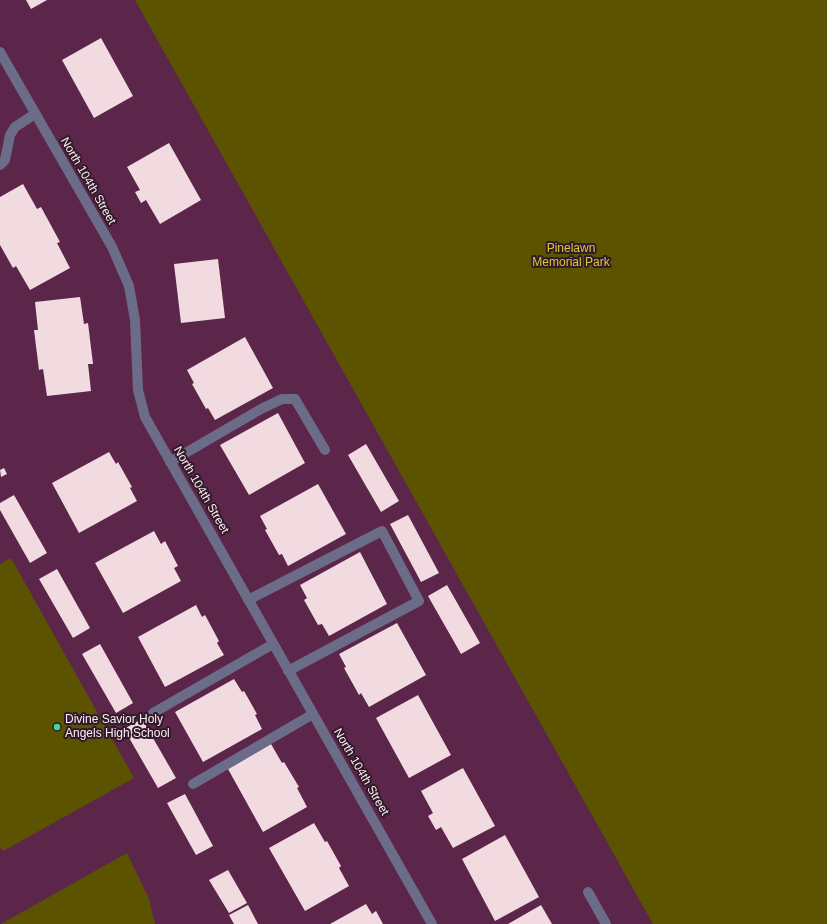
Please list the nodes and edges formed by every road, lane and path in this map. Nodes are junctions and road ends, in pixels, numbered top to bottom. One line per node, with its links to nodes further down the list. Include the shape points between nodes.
1 (0, 52): 2 (street, North 104th Street)
2 (35, 114): 3 (street, via 15,127 10,135 5,160); 5 (street, North 104th Street, via 112,247 129,286 135,320 138,390 145,417)
3 (0, 166)
4 (324, 450): 5 (street, via 295,399 282,399)
5 (170, 462): 6 (street, North 104th Street)
6 (248, 600): 7 (street, North 104th Street); 8 (street, via 382,531 419,601)
7 (273, 644): 8 (street, North 104th Street); 9 (street)
8 (288, 671): 10 (street, North 104th Street)
9 (153, 713)
10 (313, 714): 11 (street); 13 (street, North 104th Street)
11 (193, 784)
12 (588, 892): 14 (street)
13 (432, 924)
14 (606, 924)

